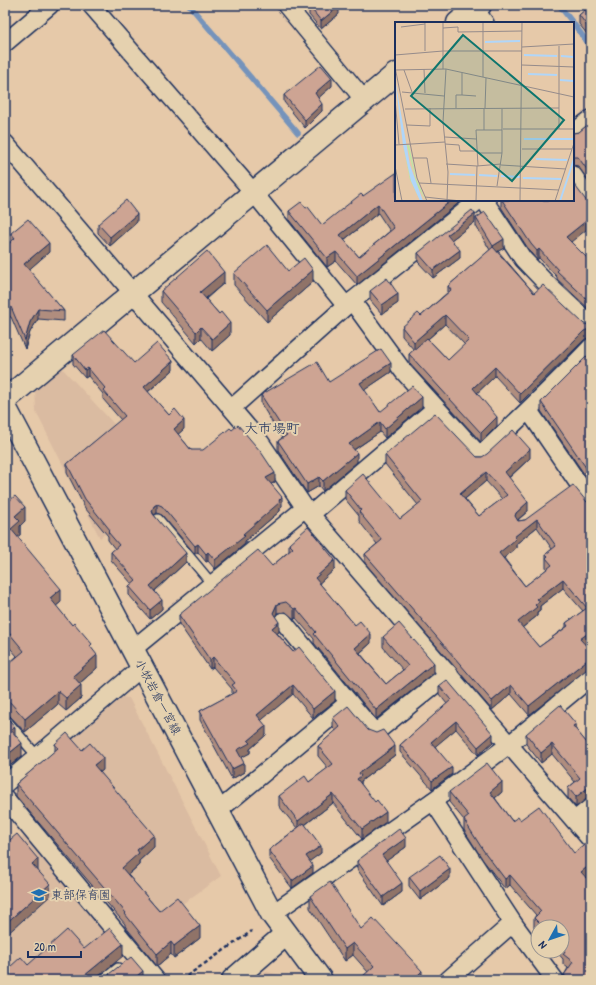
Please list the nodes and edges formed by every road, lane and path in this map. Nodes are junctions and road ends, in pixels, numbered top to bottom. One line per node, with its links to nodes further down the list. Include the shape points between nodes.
1 (50, 5): 6 (street)
2 (91, 5): 13 (street)
3 (286, 5): 8 (street)
4 (478, 10): 5 (main road)
5 (460, 22)
6 (5, 43)
7 (395, 75): 8 (main road)
8 (365, 101): 13 (main road)
9 (591, 119): 10 (street)
10 (574, 132)
11 (5, 143): 17 (street)
12 (574, 176): 16 (street)
13 (254, 193): 17 (main road); 18 (street)
14 (478, 201): 18 (street)
15 (485, 201): 19 (street, via 523,259)
16 (591, 201)
17 (133, 294): 21 (main road); 23 (street)
18 (349, 304): 23 (street); 24 (street)
19 (591, 325)
20 (591, 348): 25 (street)
21 (5, 400)
22 (5, 406): 31 (main road, 小牧岩倉一宮線)
23 (232, 408): 27 (street, via 261,443)
24 (436, 408): 25 (street, via 480,456); 27 (street)
25 (529, 411): 26 (street, via 574,485)
26 (591, 502)
27 (308, 511): 29 (street); 32 (street)
28 (158, 519): 29 (lane)
29 (212, 584): 31 (street)
30 (283, 621): 34 (street)
31 (137, 658): 37 (street); 42 (main road, 小牧岩倉一宮線)
32 (449, 673): 34 (street, via 375,733); 36 (street)
33 (591, 677): 36 (street)
34 (349, 702): 42 (street)
35 (5, 719): 37 (lane)
36 (510, 744): 40 (street); 43 (street)
37 (37, 756): 38 (street)
38 (5, 784)
39 (5, 798): 49 (street)
40 (433, 801): 45 (street); 46 (street)
41 (591, 807): 43 (street)
42 (218, 811): 45 (main road, 小牧岩倉一宮線)
43 (575, 820): 44 (street)
44 (591, 840)
45 (272, 914): 48 (main road, 小牧岩倉一宮線)
46 (513, 923): 55 (street); 56 (street)
47 (252, 931): 52 (path)
48 (286, 934): 53 (main road); 54 (main road, 小牧岩倉一宮線)
49 (129, 958): 50 (lane); 51 (street)
50 (103, 980)
51 (156, 980)
52 (181, 980)
53 (233, 980)
54 (321, 980)
55 (448, 980)
56 (555, 980)

